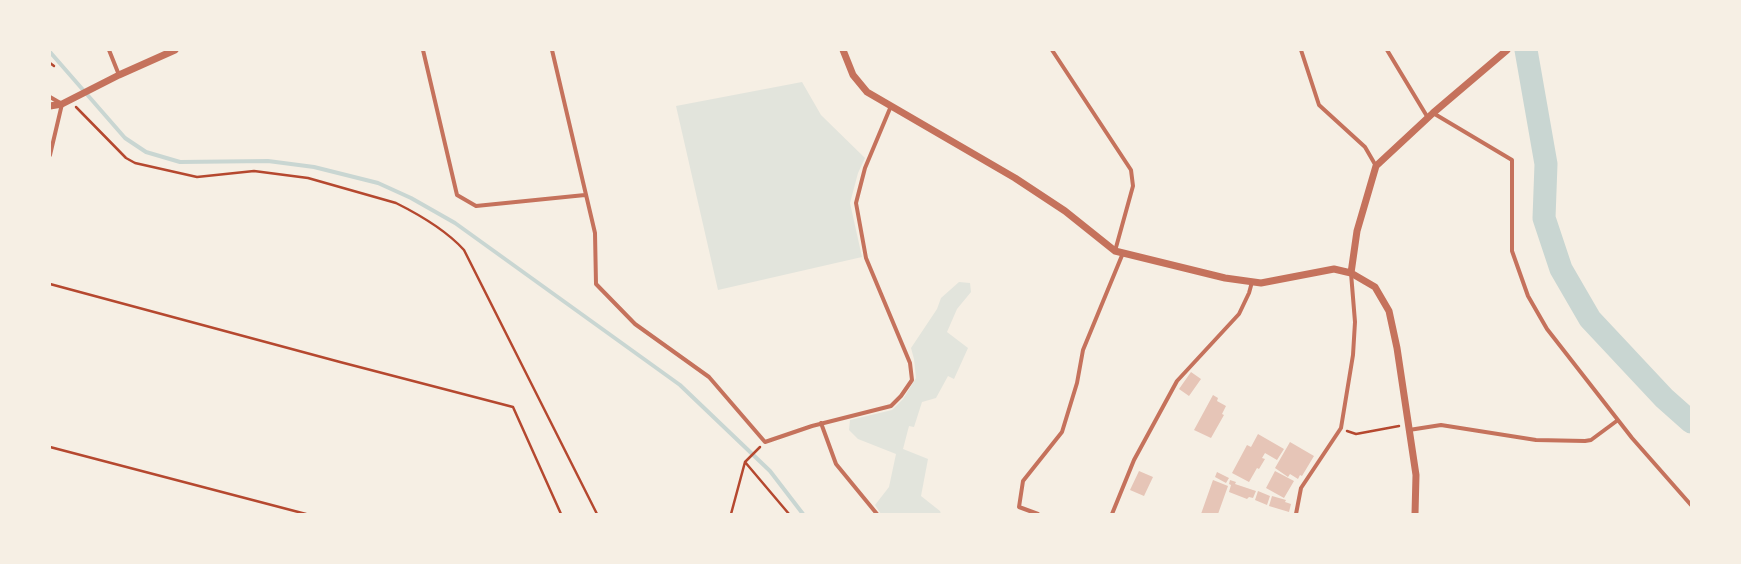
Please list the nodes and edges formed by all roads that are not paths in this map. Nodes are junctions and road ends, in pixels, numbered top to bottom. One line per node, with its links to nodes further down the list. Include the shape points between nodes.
1 (109, 50): 10 (street)
2 (175, 50): 10 (street)
3 (423, 50): 18 (street, via 458,195 476,206)
4 (552, 50): 18 (street)
5 (843, 50): 14 (street, via 853,75 867,92)
6 (1052, 50): 19 (street, via 1130,170 1133,186)
7 (1301, 50): 17 (street, via 1319,105 1365,147)
8 (1387, 50): 15 (street)
9 (1505, 51): 15 (street)
10 (118, 75): 12 (street)
11 (50, 97): 12 (street)
12 (62, 104): 13 (street); 16 (street)
13 (50, 106)
14 (891, 106): 19 (street, via 1015,178 1065,211); 24 (street, via 865,168 856,203 866,258 910,363 912,380 902,396 890,406)
15 (1431, 115): 17 (street); 23 (street, via 1512,160 1512,251 1528,296 1546,329)
16 (50, 155)
17 (1376, 166): 21 (street, via 1357,231)
18 (585, 195): 24 (street, via 595,233 596,284 635,324 709,377 765,442)
19 (1115, 251): 20 (street)
20 (1124, 253): 22 (street, via 1225,278); 28 (street, via 1083,350 1077,383 1062,432 1023,481 1019,506)
21 (1351, 273): 22 (street, via 1334,269 1261,283); 25 (street, via 1375,287 1390,311); 30 (street, via 1355,322 1341,428 1301,488)
22 (1252, 282): 29 (street, via 1250,293 1239,314 1176,381 1134,460)
23 (1618, 420): 25 (street, via 1591,440 1585,441 1536,440 1441,424); 26 (street)
24 (821, 423): 27 (street, via 836,464)
25 (1408, 427): 31 (street, via 1416,475)
26 (1691, 505)
27 (877, 514)
28 (1038, 514)
29 (1112, 514)
30 (1296, 514)
31 (1415, 514)

